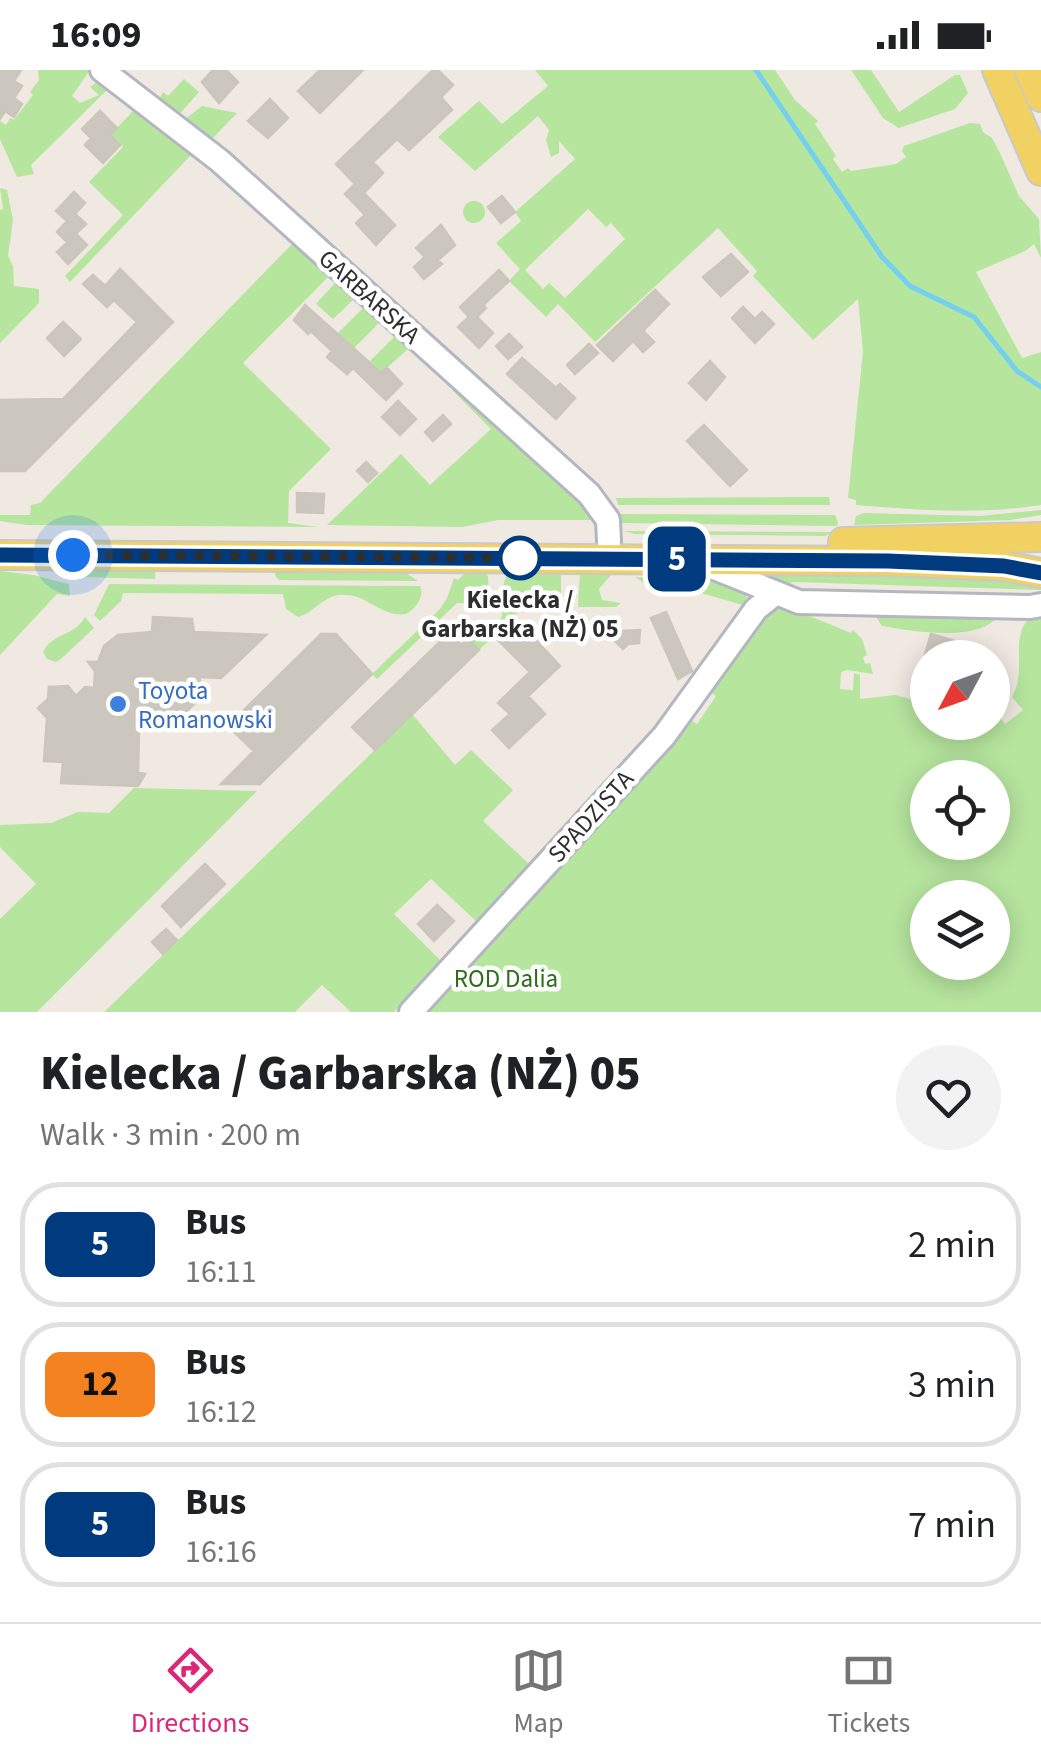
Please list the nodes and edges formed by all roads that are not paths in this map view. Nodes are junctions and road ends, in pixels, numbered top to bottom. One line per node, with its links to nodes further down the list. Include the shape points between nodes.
1 (102, 70): 8 (street, GARBARSKA, via 220,161 589,494 606,515)
2 (996, 70): 5 (main road)
3 (1029, 70): 4 (main road)
4 (1041, 97)
5 (1041, 171)
6 (0, 538): 8 (main road)
7 (1041, 538): 8 (main road)
8 (609, 542)
9 (0, 554): 10 (main road)
10 (680, 559): 11 (main road, via 951,563); 12 (street)
11 (1041, 573)
12 (766, 588): 13 (street, via 799,602); 14 (street, SPADZISTA, via 664,736)
13 (1041, 605)
14 (411, 1012)

